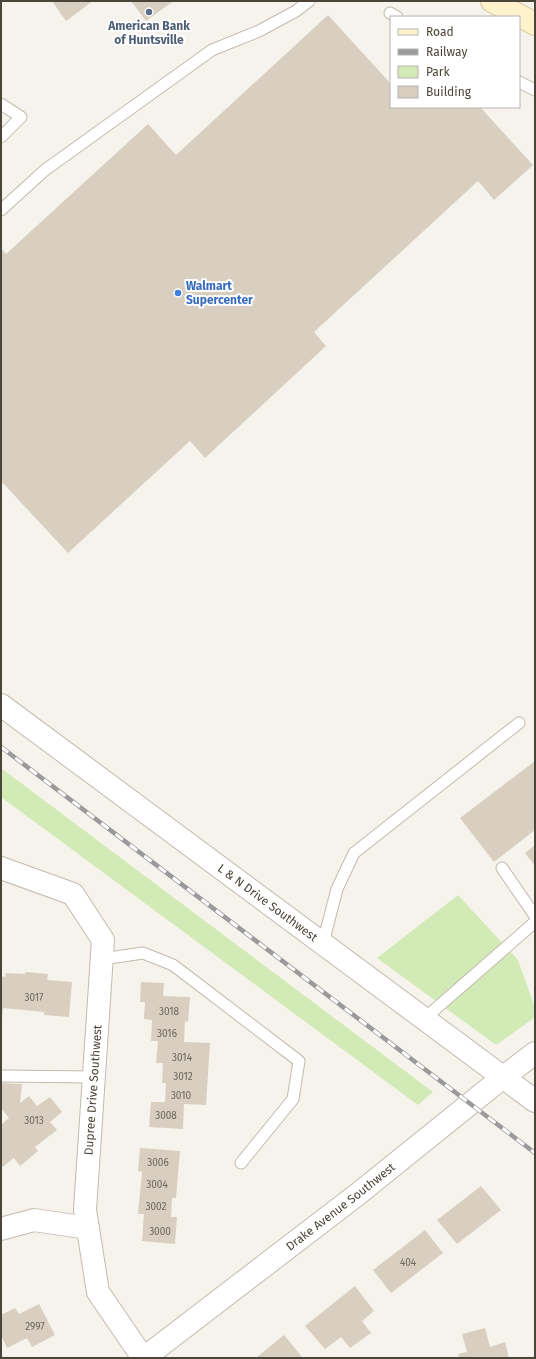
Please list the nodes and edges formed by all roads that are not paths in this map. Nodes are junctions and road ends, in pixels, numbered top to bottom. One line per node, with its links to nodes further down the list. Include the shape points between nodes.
1 (309, 1): 8 (lane, via 259,31 212,50 44,170)
2 (492, 1): 3 (main road)
3 (535, 24)
4 (520, 82): 5 (lane)
5 (535, 90)
6 (1, 104): 7 (lane, via 21,117)
7 (1, 137)
8 (1, 210)
9 (1, 704): 16 (street, L & N Drive Southwest)
10 (519, 724): 16 (lane, via 354,853 336,889)
11 (1, 868): 17 (street, Dupree Drive Southwest, via 73,894 103,940)
12 (502, 868): 13 (lane)
13 (531, 903): 14 (lane)
14 (535, 916)
15 (535, 922): 18 (lane)
16 (323, 943): 18 (street, L & N Drive Southwest)
17 (102, 959): 21 (street, Dupree Drive Southwest); 24 (lane, via 143,953 173,965 300,1061 293,1099)
18 (424, 1019): 22 (street, L & N Drive Southwest)
19 (535, 1053): 22 (street, Drake Avenue Southwest)
20 (1, 1076): 21 (lane)
21 (94, 1077): 25 (street, Dupree Drive Southwest, via 85,1210)
22 (502, 1078): 23 (street, L & N Drive Southwest); 27 (street, Drake Avenue Southwest, via 358,1194)
23 (535, 1101)
24 (241, 1163)
25 (88, 1228): 26 (street, via 34,1220); 27 (street, Dupree Drive Southwest, via 98,1292)
26 (1, 1229)
27 (143, 1358)

